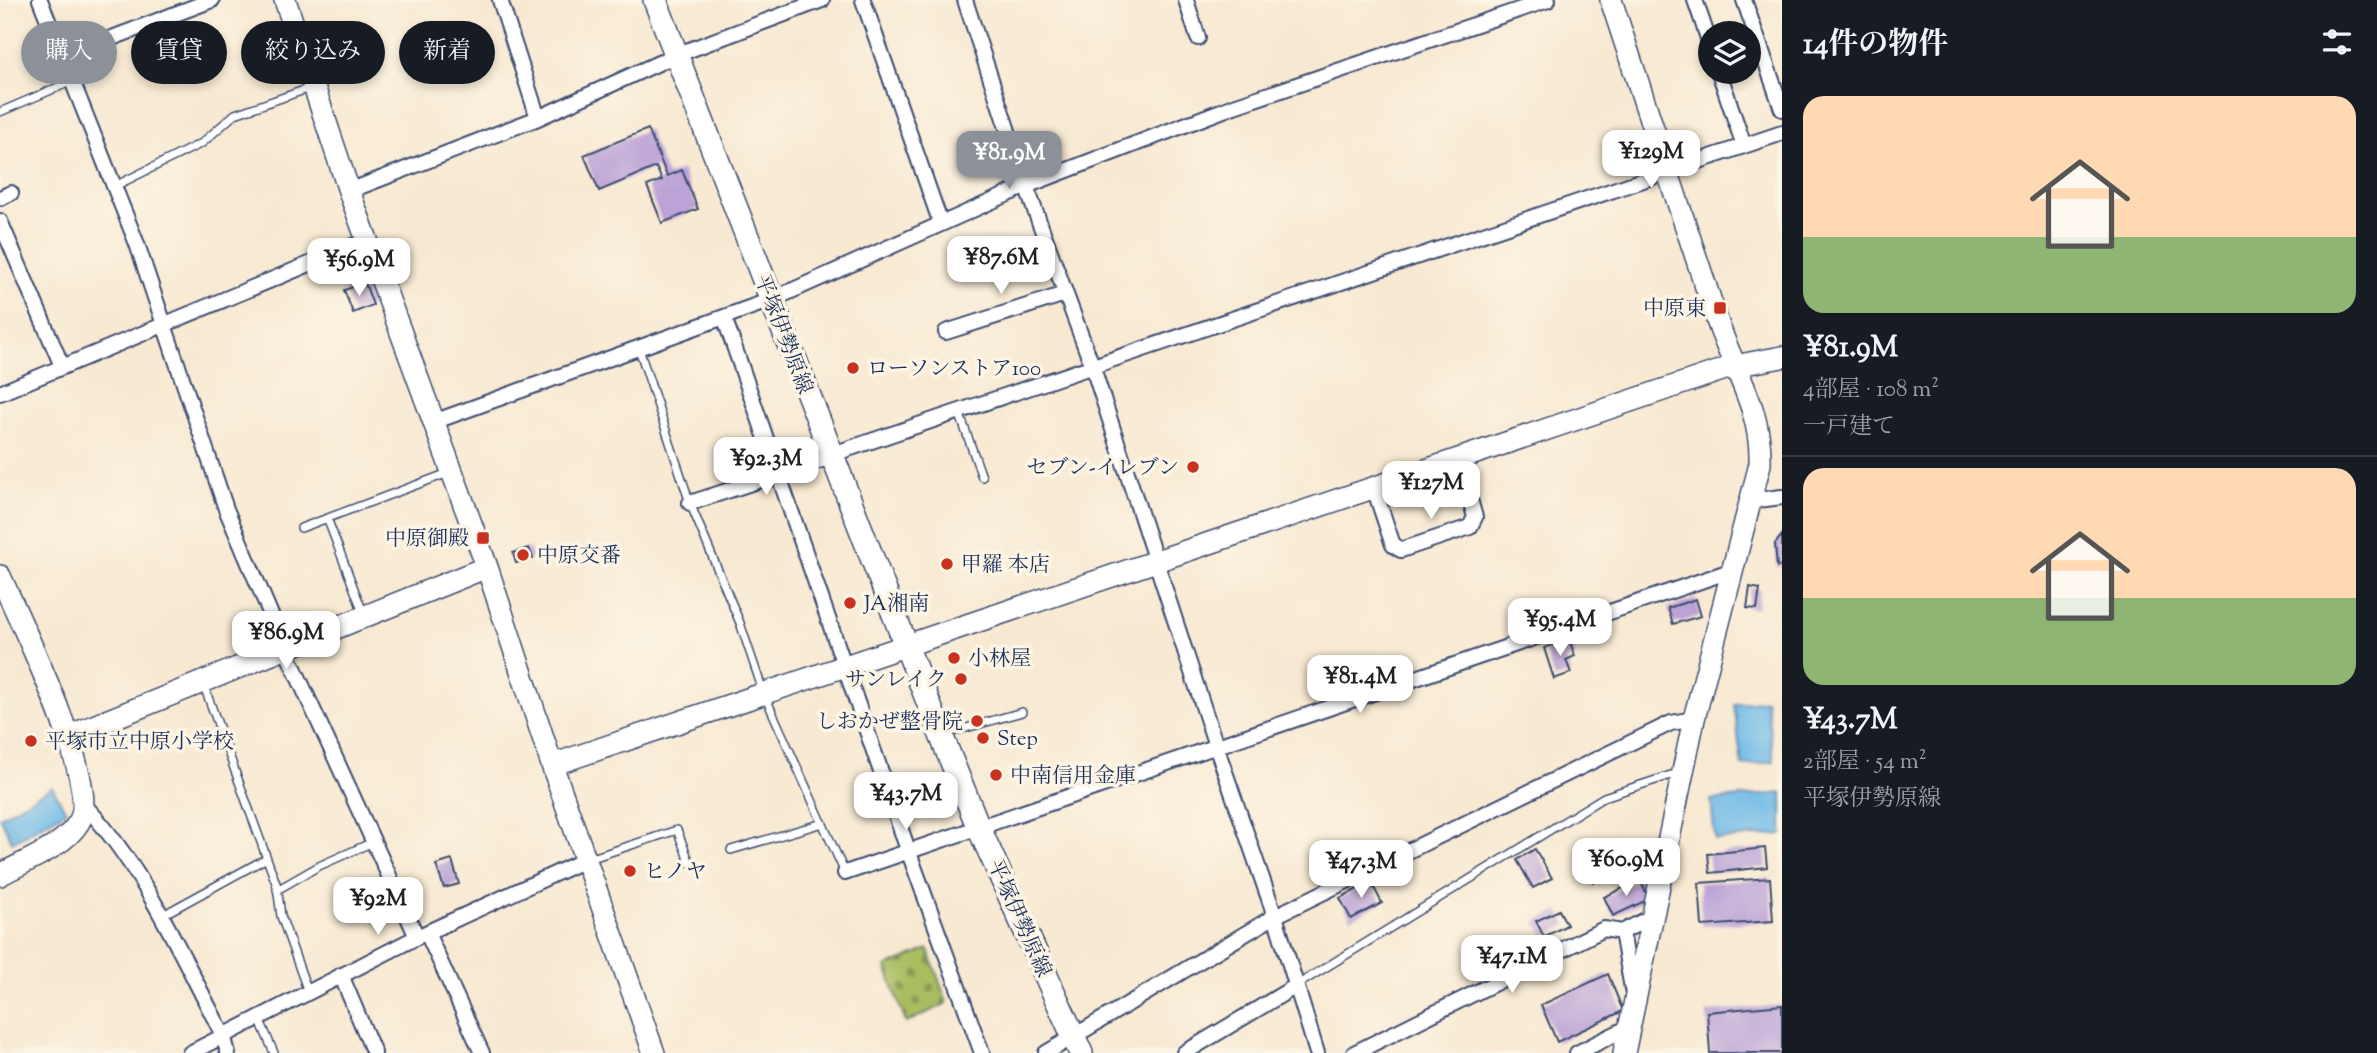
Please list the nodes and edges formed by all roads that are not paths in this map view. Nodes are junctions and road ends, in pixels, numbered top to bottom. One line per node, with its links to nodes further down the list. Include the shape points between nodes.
1 (40, 0): 14 (street)
2 (212, 0): 16 (street)
3 (285, 0): 22 (street)
4 (500, 0): 25 (street)
5 (655, 0): 18 (main road, 平塚伊勢原線)
6 (863, 0): 33 (street)
7 (965, 0): 30 (street)
8 (1186, 0): 17 (street)
9 (1548, 0): 30 (street, via 1234,106)
10 (1611, 0): 28 (street)
11 (1695, 0): 15 (street)
12 (1744, 0): 23 (street)
13 (818, 1): 18 (street)
14 (48, 21)
15 (1702, 21)
16 (117, 36)
17 (1198, 38)
18 (676, 55): 25 (street); 36 (main road, 平塚伊勢原線)
19 (65, 84): 24 (lane)
20 (71, 84): 29 (street)
21 (1723, 84): 27 (street)
22 (313, 88): 29 (lane, via 235,114 202,143); 31 (street)
23 (1782, 109)
24 (0, 112)
25 (538, 118): 31 (street)
26 (1782, 133): 27 (street)
27 (1744, 146): 28 (street)
28 (1667, 171): 43 (street); 44 (street)
29 (115, 186): 38 (street)
30 (1026, 186): 33 (street); 35 (street)
31 (349, 191): 34 (street)
32 (0, 221): 42 (street)
33 (942, 224): 36 (street)
34 (367, 240): 38 (street); 47 (street)
35 (1065, 294): 39 (street); 44 (street)
36 (771, 300): 37 (street); 48 (main road, 平塚伊勢原線)
37 (724, 317): 40 (street); 51 (street)
38 (162, 323): 42 (street); 65 (street, via 226,509)
39 (946, 332)
40 (639, 349): 47 (street); 56 (lane)
41 (1782, 358): 43 (street)
42 (62, 366): 45 (street)
43 (1734, 366): 49 (street); 55 (street, via 1761,435 1760,464)
44 (1093, 368): 46 (street); 59 (street)
45 (0, 393)
46 (959, 412): 48 (street); 52 (lane)
47 (436, 421): 50 (street)
48 (831, 456): 51 (street); 64 (main road, 平塚伊勢原線)
49 (1458, 459): 53 (street); 53 (street, via 1475,517 1470,527 1447,535 1401,550 1393,545)
50 (453, 472): 57 (lane); 60 (street)
51 (779, 475): 56 (street); 66 (street)
52 (982, 477)
53 (1374, 488): 59 (street)
54 (1782, 497): 55 (street)
55 (1750, 501): 61 (street)
56 (690, 503): 68 (lane, via 740,622)
57 (327, 518): 58 (lane); 63 (lane)
58 (301, 528)
59 (1155, 562): 64 (street); 73 (street)
60 (487, 567): 63 (street); 74 (street)
61 (1730, 572): 70 (street); 73 (street)
62 (0, 576): 72 (street)
63 (365, 617): 65 (street)
64 (905, 646): 66 (street); 71 (main road, 平塚伊勢原線)
65 (285, 648): 67 (street); 79 (street)
66 (845, 666): 68 (street); 81 (street)
67 (203, 682): 72 (street); 82 (lane)
68 (764, 694): 74 (street); 77 (lane)
69 (1022, 712): 71 (lane)
70 (1693, 719): 75 (street); 90 (street, via 1671,723)
71 (941, 735): 78 (main road, 平塚伊勢原線)
72 (69, 736): 76 (street)
73 (1216, 746): 78 (street); 90 (street)
74 (552, 765): 83 (street)
75 (1682, 776): 88 (street); 94 (lane, via 1671,775 1604,797)
76 (83, 804): 86 (street, via 81,820 69,835); 89 (street, via 106,826)
77 (823, 823): 80 (lane); 85 (lane)
78 (978, 826): 81 (street); 99 (main road, 平塚伊勢原線)
79 (373, 842): 87 (lane); 92 (street)
80 (731, 850)
81 (908, 850): 85 (street); 106 (street)
82 (265, 859): 87 (lane); 89 (lane)
83 (585, 860): 84 (lane, via 677,830); 92 (street); 105 (street)
84 (690, 863)
85 (845, 873)
86 (0, 876)
87 (277, 890): 95 (lane, via 281,916)
88 (1655, 915): 91 (street); 96 (street)
89 (160, 916): 98 (street)
90 (1275, 916): 94 (street); 99 (street)
91 (1622, 932): 96 (street); 110 (street, via 1605,929)
92 (422, 935): 93 (street); 104 (street)
93 (341, 975): 95 (street); 103 (street)
94 (1296, 986): 108 (street); 109 (street)
95 (308, 992): 97 (street)
96 (1633, 1016): 111 (street); 112 (street)
97 (259, 1017): 98 (street); 102 (lane)
98 (223, 1035): 100 (street); 101 (street)
99 (1078, 1046): 107 (street)
100 (190, 1053)
101 (229, 1053)
102 (274, 1053)
103 (374, 1053)
104 (482, 1053)
105 (654, 1053)
106 (982, 1053)
107 (1046, 1053)
108 (1184, 1053)
109 (1317, 1053)
110 (1354, 1053)
111 (1577, 1053)
112 (1624, 1053)

